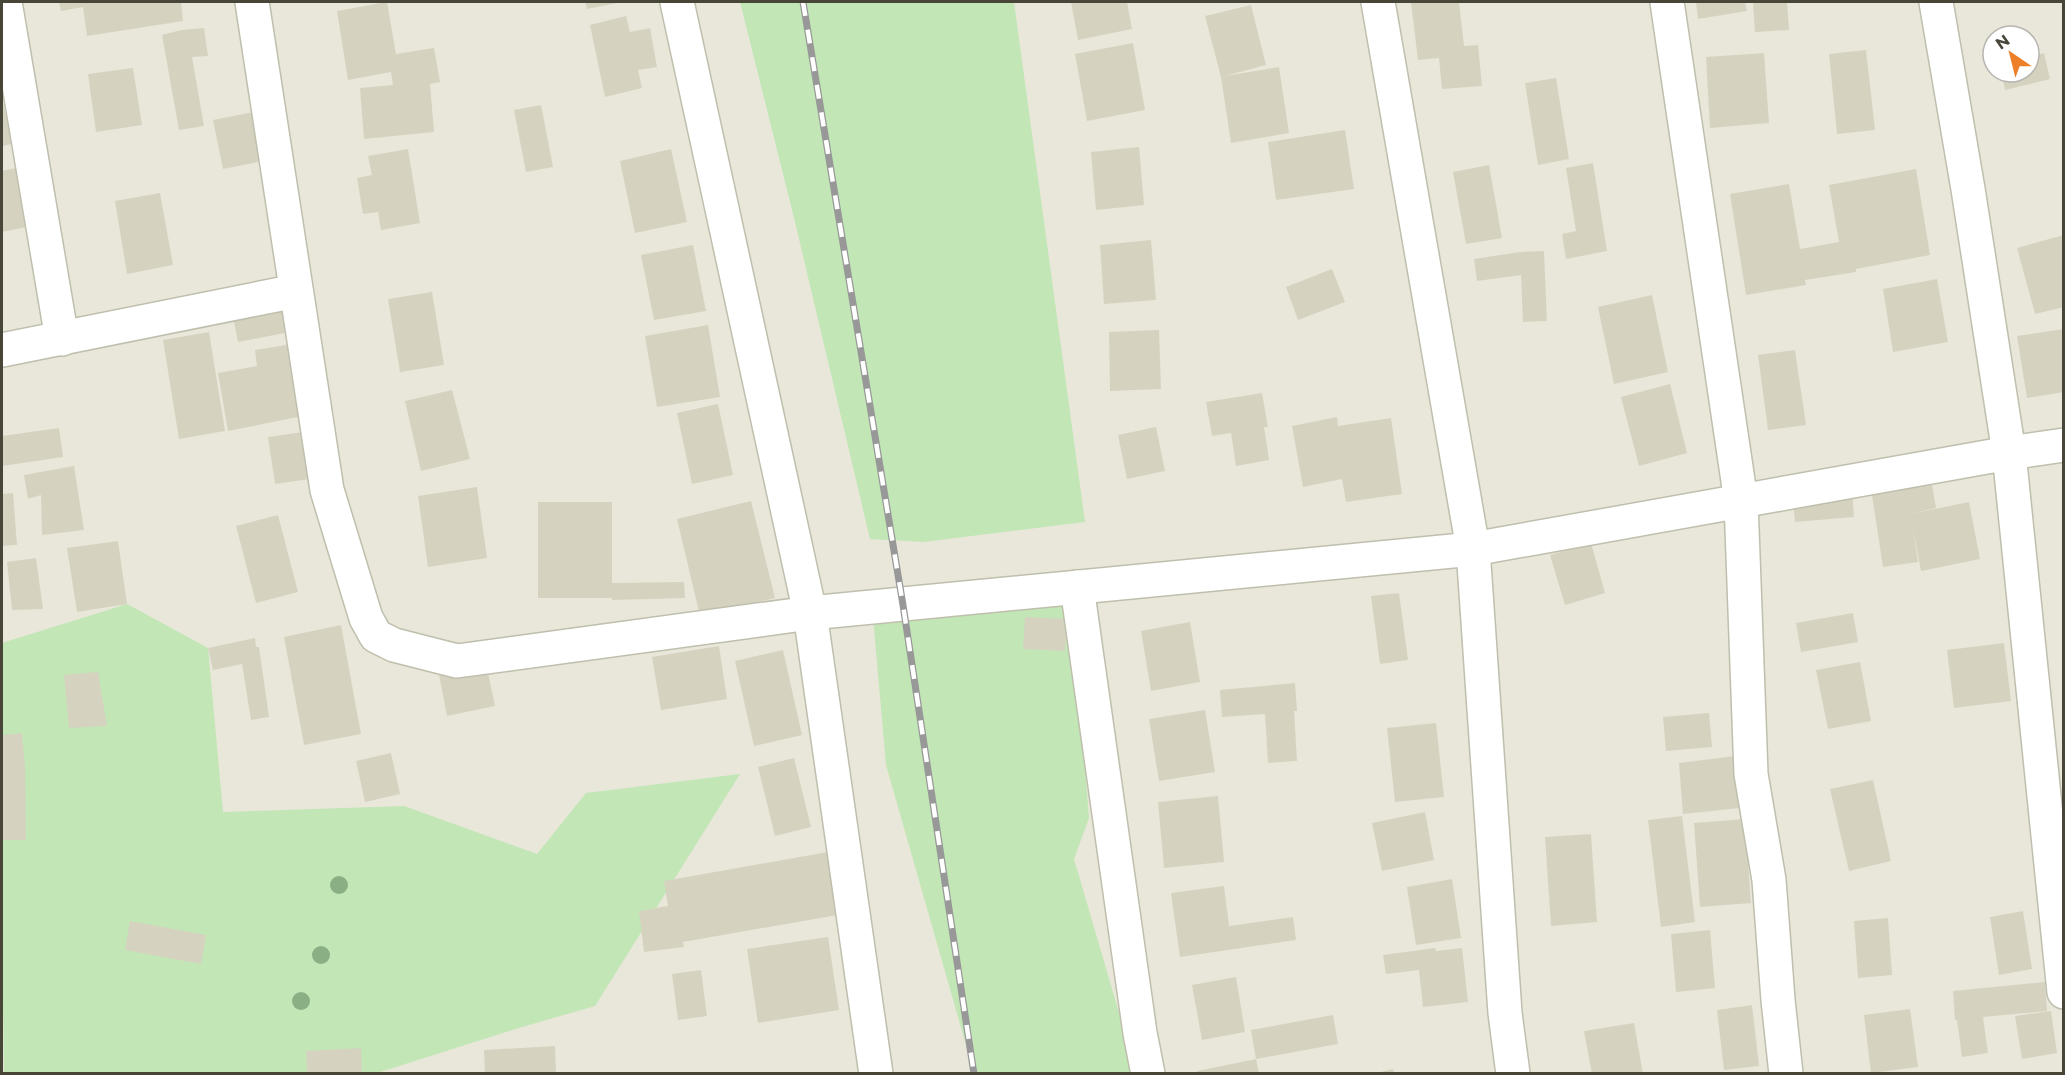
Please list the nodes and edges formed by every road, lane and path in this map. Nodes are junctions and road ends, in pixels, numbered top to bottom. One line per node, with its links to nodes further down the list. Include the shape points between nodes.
1 (4, 2): 7 (street)
2 (252, 2): 8 (street)
3 (677, 2): 16 (street)
4 (1378, 2): 14 (street)
5 (1667, 2): 13 (street)
6 (1936, 2): 12 (street)
7 (6, 38): 9 (street)
8 (296, 291): 9 (street); 16 (street, via 327,490 366,618 376,636 394,645 457,661)
9 (62, 339): 10 (street)
10 (2, 350)
11 (2064, 445): 12 (street)
12 (2009, 453): 13 (street); 17 (street)
13 (1741, 501): 14 (street); 21 (street, via 1751,774 1769,880)
14 (1473, 549): 15 (street); 20 (street, via 1505,1013)
15 (1077, 587): 16 (street); 19 (street)
16 (810, 613): 18 (street)
17 (2064, 992)
18 (876, 1074)
19 (1148, 1074)
20 (1513, 1074)
21 (1786, 1074)

